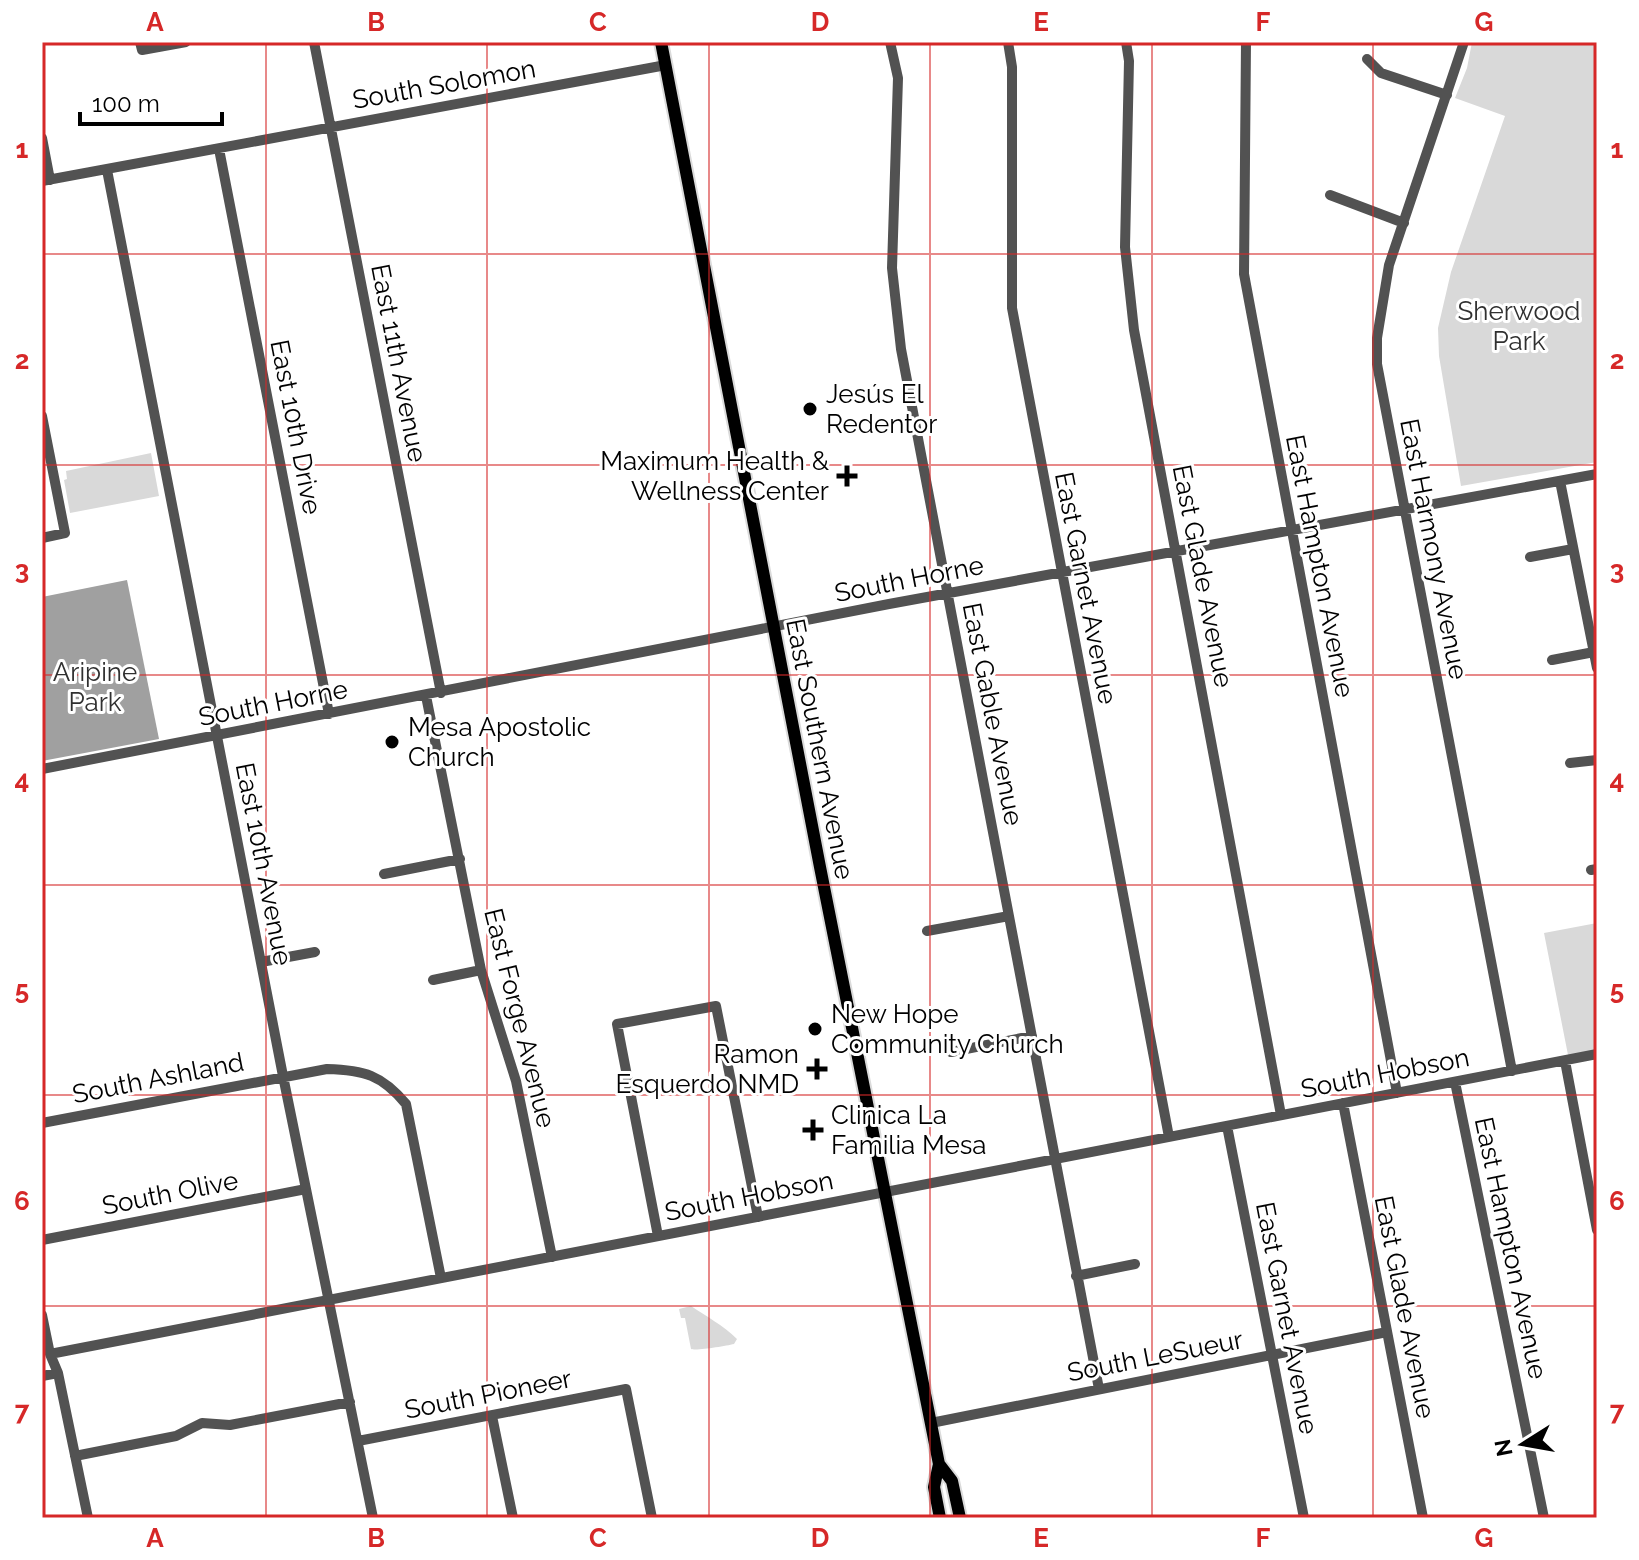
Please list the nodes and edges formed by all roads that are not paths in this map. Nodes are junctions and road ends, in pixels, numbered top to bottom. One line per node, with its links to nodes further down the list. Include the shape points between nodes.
1 (186, 42): 9 (street)
2 (314, 42): 13 (street, East 11th Avenue)
3 (661, 42): 11 (main road, East Southern Avenue)
4 (890, 42): 30 (street, East Gable Avenue, via 898,78 894,282 901,349)
5 (1008, 42): 29 (street, East Garnet Avenue, via 1012,308)
6 (1126, 42): 27 (street, East Glade Avenue, via 1125,247 1134,330)
7 (1246, 42): 24 (street, East Hampton Avenue, via 1244,274)
8 (1464, 42): 12 (street, East Harmony Avenue)
9 (141, 46)
10 (1367, 59): 12 (street, via 1381,73)
11 (666, 65): 13 (street, South Solomon); 31 (main road, East Southern Avenue)
12 (1447, 95): 19 (street, East Harmony Avenue)
13 (331, 127): 15 (street, South Solomon); 35 (street, East 11th Avenue)
14 (42, 138): 17 (street)
15 (219, 149): 16 (street, South Solomon); 37 (street, East 10th Drive)
16 (107, 170): 17 (street, South Solomon); 38 (street, East 10th Avenue)
17 (46, 181)
18 (1330, 195): 19 (street)
19 (1404, 223): 23 (street, East Harmony Avenue, via 1389,265 1377,338 1379,381)
20 (42, 416): 25 (street, via 65,533)
21 (1597, 474): 22 (street, South Horne)
22 (1560, 481): 23 (street, South Horne); 26 (street)
23 (1404, 510): 24 (street, South Horne); 54 (street, East Harmony Avenue)
24 (1290, 530): 27 (street, South Horne); 57 (street, East Hampton Avenue)
25 (42, 538)
26 (1573, 549): 28 (street); 32 (street)
27 (1176, 552): 29 (street, South Horne); 59 (street, East Glade Avenue)
28 (1530, 557)
29 (1061, 572): 30 (street, South Horne); 62 (street, East Garnet Avenue)
30 (947, 594): 31 (street, South Horne); 44 (street, East Gable Avenue)
31 (774, 628): 35 (street, South Horne); 65 (main road, East Southern Avenue)
32 (1594, 652): 33 (street); 34 (street)
33 (1552, 660)
34 (1597, 668)
35 (441, 693): 36 (street, South Horne)
36 (426, 696): 37 (street, South Horne); 42 (street, East Forge Avenue)
37 (329, 714): 38 (street, South Horne)
38 (217, 736): 41 (street, South Horne); 47 (street, East 10th Avenue)
39 (1597, 760): 40 (street)
40 (1570, 763)
41 (42, 769)
42 (460, 859): 43 (street); 48 (street, East Forge Avenue)
43 (384, 874)
44 (1009, 916): 45 (street); 50 (street, East Gable Avenue)
45 (927, 931)
46 (315, 952): 47 (street)
47 (261, 962): 55 (street, East 10th Avenue)
48 (481, 970): 49 (street); 70 (street, East Forge Avenue, via 516,1081)
49 (433, 980)
50 (1032, 1036): 51 (street); 63 (street, East Gable Avenue)
51 (951, 1052)
52 (1597, 1054): 53 (street, South Hobson)
53 (1565, 1061): 54 (street, South Hobson); 67 (street)
54 (1512, 1071): 56 (street, South Hobson)
55 (283, 1076): 60 (street, South Ashland); 64 (street, East 10th Avenue); 73 (street, via 353,1070 375,1076 406,1104)
56 (1455, 1082): 57 (street, South Hobson); 96 (street, East Hampton Avenue)
57 (1397, 1093): 58 (street, South Hobson)
58 (1343, 1103): 59 (street, South Hobson); 76 (street, East Glade Avenue)
59 (1281, 1115): 61 (street, South Hobson)
60 (42, 1123)
61 (1227, 1126): 62 (street, South Hobson); 78 (street, East Garnet Avenue)
62 (1169, 1137): 63 (street, South Hobson)
63 (1054, 1159): 65 (street, South Hobson); 72 (street, East Gable Avenue)
64 (306, 1189): 69 (street, South Olive); 74 (street, East 10th Avenue)
65 (886, 1192): 66 (street, South Hobson); 84 (main road, East Southern Avenue)
66 (758, 1217): 68 (street, South Hobson); 68 (street, via 716,1006 617,1024)
67 (1597, 1230)
68 (658, 1236): 70 (street, South Hobson)
69 (42, 1240)
70 (552, 1257): 73 (street, South Hobson)
71 (1135, 1264): 72 (street)
72 (1076, 1276): 81 (street, East Gable Avenue)
73 (441, 1278): 74 (street, South Hobson)
74 (329, 1300): 77 (street, South Hobson); 82 (street, East 10th Avenue)
75 (42, 1315): 77 (street)
76 (1387, 1332): 78 (street, South LeSueur); 95 (street, East Glade Avenue)
77 (50, 1354): 79 (street)
78 (1272, 1355): 81 (street, South LeSueur); 94 (street, East Garnet Avenue)
79 (58, 1373): 80 (street); 86 (street)
80 (42, 1376)
81 (1099, 1389): 84 (street, South LeSueur)
82 (350, 1402): 85 (street, East 10th Avenue); 86 (street, via 230,1425 202,1423 176,1436)
83 (492, 1416): 85 (street, South Pioneer); 90 (street); 91 (street, South Pioneer, via 626,1389)
84 (931, 1423): 87 (main road, East Southern Avenue)
85 (358, 1441): 89 (street, East 10th Avenue)
86 (75, 1456): 88 (street)
87 (939, 1464): 92 (main road, East Southern Avenue, via 934,1487); 93 (main road, East Southern Avenue, via 952,1481)
88 (88, 1518)
89 (373, 1518)
90 (513, 1518)
91 (652, 1518)
92 (940, 1518)
93 (960, 1518)
94 (1304, 1518)
95 (1423, 1518)
96 (1544, 1518)

